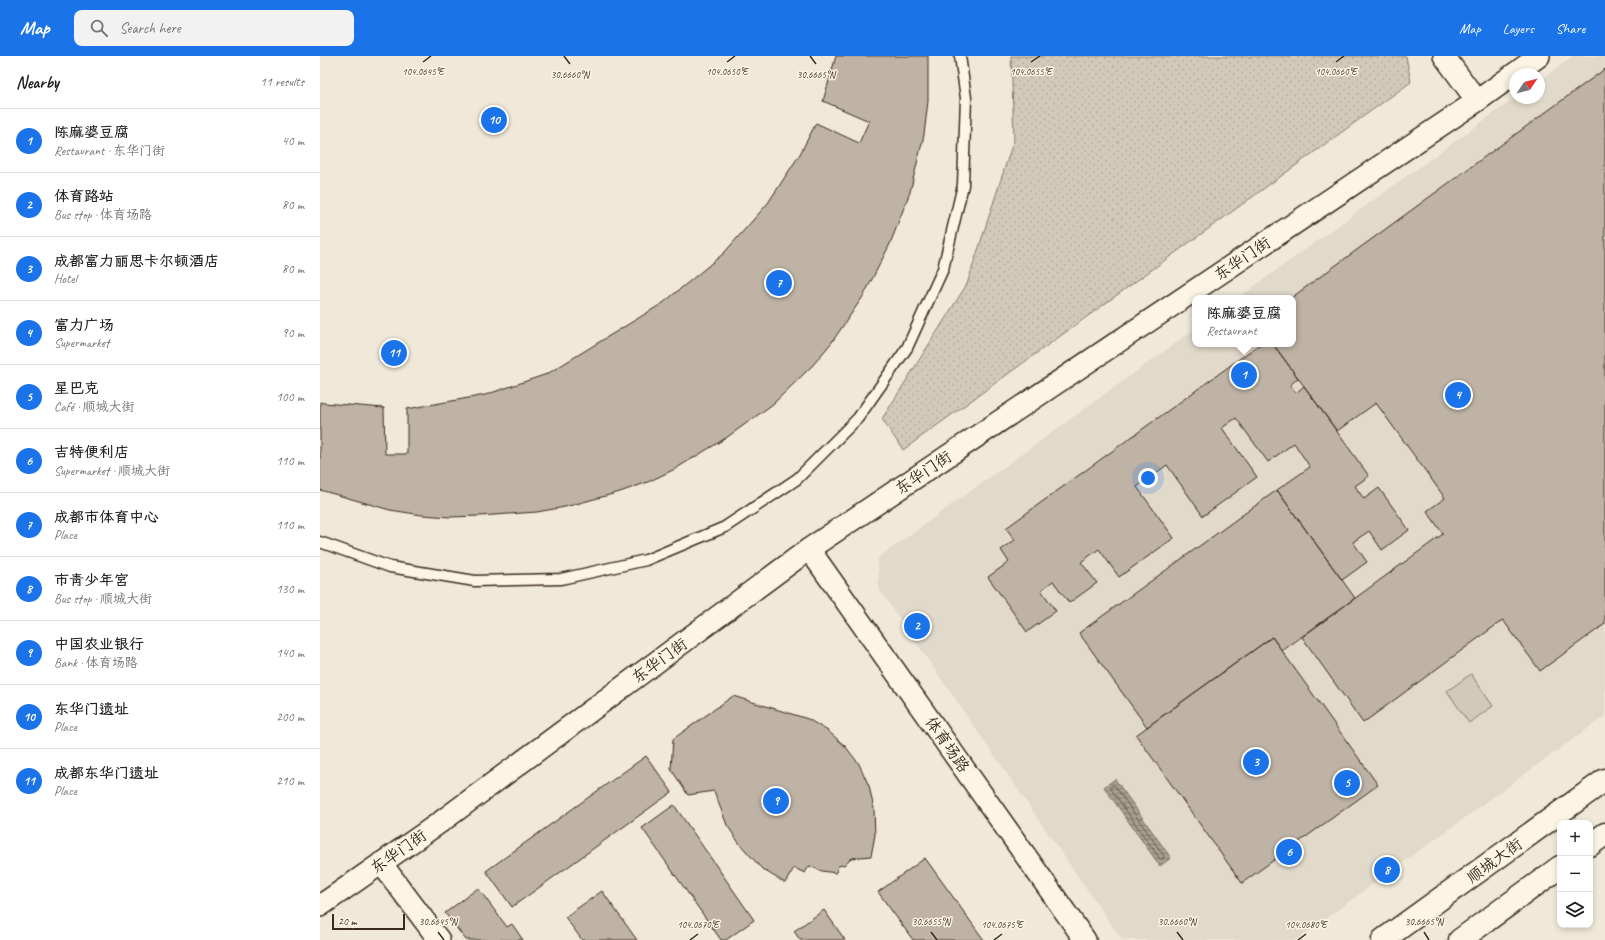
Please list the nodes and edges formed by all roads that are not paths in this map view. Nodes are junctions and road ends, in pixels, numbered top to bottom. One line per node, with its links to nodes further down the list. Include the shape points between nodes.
1 (960, 56): 5 (lane, via 966,98 962,184 943,269 907,348 858,418 797,479 725,527 646,560 562,579 475,581 390,568)
2 (1444, 56): 4 (street)
3 (1539, 56): 4 (street, 东华门街)
4 (1477, 100): 6 (street, 东华门街)
5 (320, 542)
6 (809, 549): 10 (street, 东华门街, via 442,821); 14 (street, 体育场路)
7 (1605, 780): 15 (main road, 顺城大街)
8 (1605, 834): 9 (main road)
9 (1593, 843)
10 (381, 863): 12 (street, 东华门街); 13 (street)
11 (1557, 869): 16 (main road)
12 (320, 906)
13 (439, 940)
14 (1085, 940)
15 (1383, 940)
16 (1460, 940)

